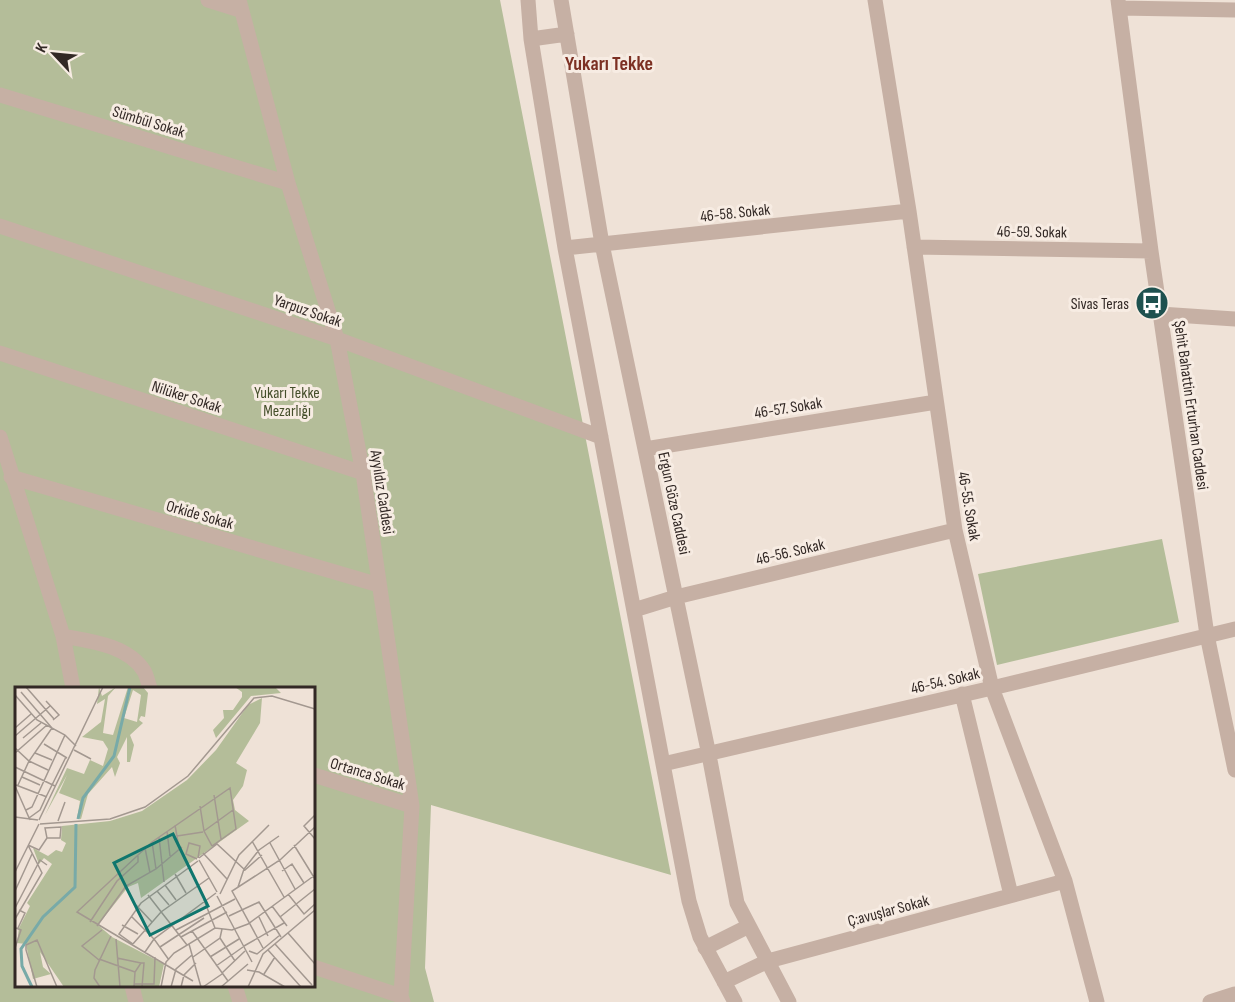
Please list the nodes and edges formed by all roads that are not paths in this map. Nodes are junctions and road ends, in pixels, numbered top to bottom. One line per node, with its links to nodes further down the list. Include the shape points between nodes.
1 (208, 0): 6 (street)
2 (561, 0): 8 (street, Ergun Göze Caddesi)
3 (875, 0): 12 (street, 46-55. Sokak)
4 (532, 1): 9 (street)
5 (1119, 3): 7 (street); 17 (street, Şehit Bahattin Erturhan Caddesi)
6 (239, 5): 11 (street, Ayyıldız Caddesi)
7 (1235, 9)
8 (567, 34): 9 (street); 14 (street, Ergun Göze Caddesi)
9 (531, 39): 16 (street)
10 (0, 95): 11 (street, Sümbül Sokak)
11 (288, 183): 20 (street, Ayyıldız Caddesi)
12 (909, 211): 14 (street, 46-58. Sokak); 15 (street, 46-55. Sokak)
13 (0, 226): 20 (street, Yarpuz Sokak)
14 (602, 244): 16 (street, 46-58. Sokak); 25 (street, Ergun Göze Caddesi)
15 (914, 247): 17 (street, 46-59. Sokak); 22 (street, 46-55. Sokak)
16 (565, 248): 24 (street)
17 (1151, 251): 18 (street, Şehit Bahattin Erturhan Caddesi)
18 (1160, 314): 19 (street); 33 (street, Şehit Bahattin Erturhan Caddesi)
19 (1235, 319)
20 (337, 339): 24 (street, Yarpuz Sokak); 26 (street, Ayyıldız Caddesi)
21 (0, 353): 26 (street, Nilüker Sokak)
22 (936, 402): 25 (street, 46-57. Sokak); 28 (street, 46-55. Sokak)
23 (0, 437): 27 (street)
24 (601, 437): 31 (street)
25 (645, 449): 30 (street, Ergun Göze Caddesi)
26 (363, 473): 29 (street, Ayyıldız Caddesi)
27 (11, 477): 29 (street, Orkide Sokak); 34 (street)
28 (955, 530): 30 (street, 46-56. Sokak); 37 (street, 46-55. Sokak)
29 (379, 585): 43 (street, Ayyıldız Caddesi)
30 (676, 597): 31 (street, 46-56. Sokak); 39 (street, Ergun Göze Caddesi)
31 (633, 610): 40 (street)
32 (1235, 629): 33 (street, 46-54. Sokak)
33 (1207, 635): 37 (street, 46-54. Sokak); 41 (street, Şehit Bahattin Erturhan Caddesi)
34 (63, 636): 35 (street); 36 (street, via 120,651 135,660)
35 (73, 687)
36 (150, 687)
37 (992, 688): 38 (street, 46-54. Sokak); 44 (street, 46-55. Sokak)
38 (962, 694): 39 (street, 46-54. Sokak); 45 (street)
39 (709, 755): 40 (street, 46-54. Sokak); 46 (street, Ergun Göze Caddesi, via 737,903)
40 (663, 764): 47 (street, via 689,901)
41 (1235, 770)
42 (315, 775): 43 (street, Ortanca Sokak)
43 (412, 806): 54 (street, Ayyıldız Caddesi)
44 (1065, 881): 45 (street, Ç:avuşlar Sokak); 59 (street, 46-55. Sokak)
45 (1011, 895): 48 (street, Ç:avuşlar Sokak)
46 (749, 926): 47 (street); 48 (street, Ergun Göze Caddesi)
47 (705, 948): 50 (street)
48 (768, 961): 50 (street, Ç:avuşlar Sokak); 58 (street, Ergun Göze Caddesi)
49 (315, 967): 54 (street)
50 (724, 982): 57 (street)
51 (132, 987): 55 (street)
52 (235, 987): 56 (street)
53 (1235, 994): 60 (street)
54 (402, 999)
55 (136, 1002)
56 (240, 1002)
57 (735, 1002)
58 (789, 1002)
59 (1097, 1002)
60 (1210, 1002)

